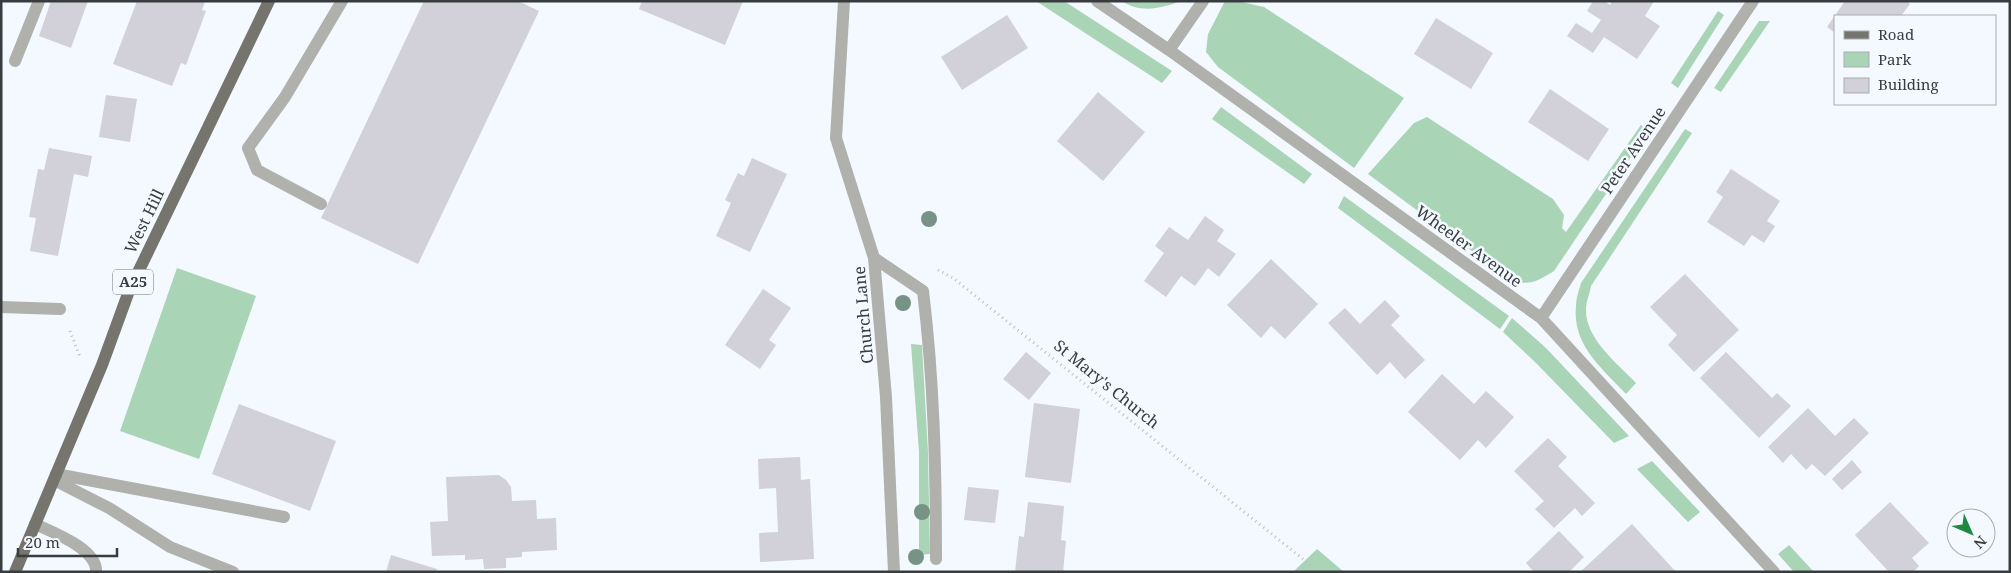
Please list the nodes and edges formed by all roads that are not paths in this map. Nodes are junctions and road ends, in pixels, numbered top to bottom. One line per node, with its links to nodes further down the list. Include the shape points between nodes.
1 (39, 1): 9 (street)
2 (269, 1): 15 (main road, West Hill / A25, via 129,291)
3 (342, 1): 10 (street, via 286,97 248,148 257,170)
4 (844, 1): 11 (street, Church Lane, via 836,138)
5 (1097, 1): 8 (street, Wheeler Avenue)
6 (1203, 1): 8 (street)
7 (1753, 1): 14 (street, Peter Avenue)
8 (1169, 50): 14 (street, Wheeler Avenue)
9 (15, 61)
10 (321, 204)
11 (874, 258): 18 (street, via 923,291 936,442); 22 (street, Church Lane, via 886,397)
12 (1, 307): 13 (street)
13 (60, 309)
14 (1541, 318): 23 (street, Wheeler Avenue)
15 (55, 477): 16 (street); 17 (main road, West Hill / A25); 21 (street, via 170,547)
16 (284, 517)
17 (35, 524): 19 (main road, West Hill / A25); 20 (street, via 68,539 88,553)
18 (936, 559)
19 (15, 572)
20 (96, 572)
21 (233, 572)
22 (894, 572)
23 (1774, 572)

